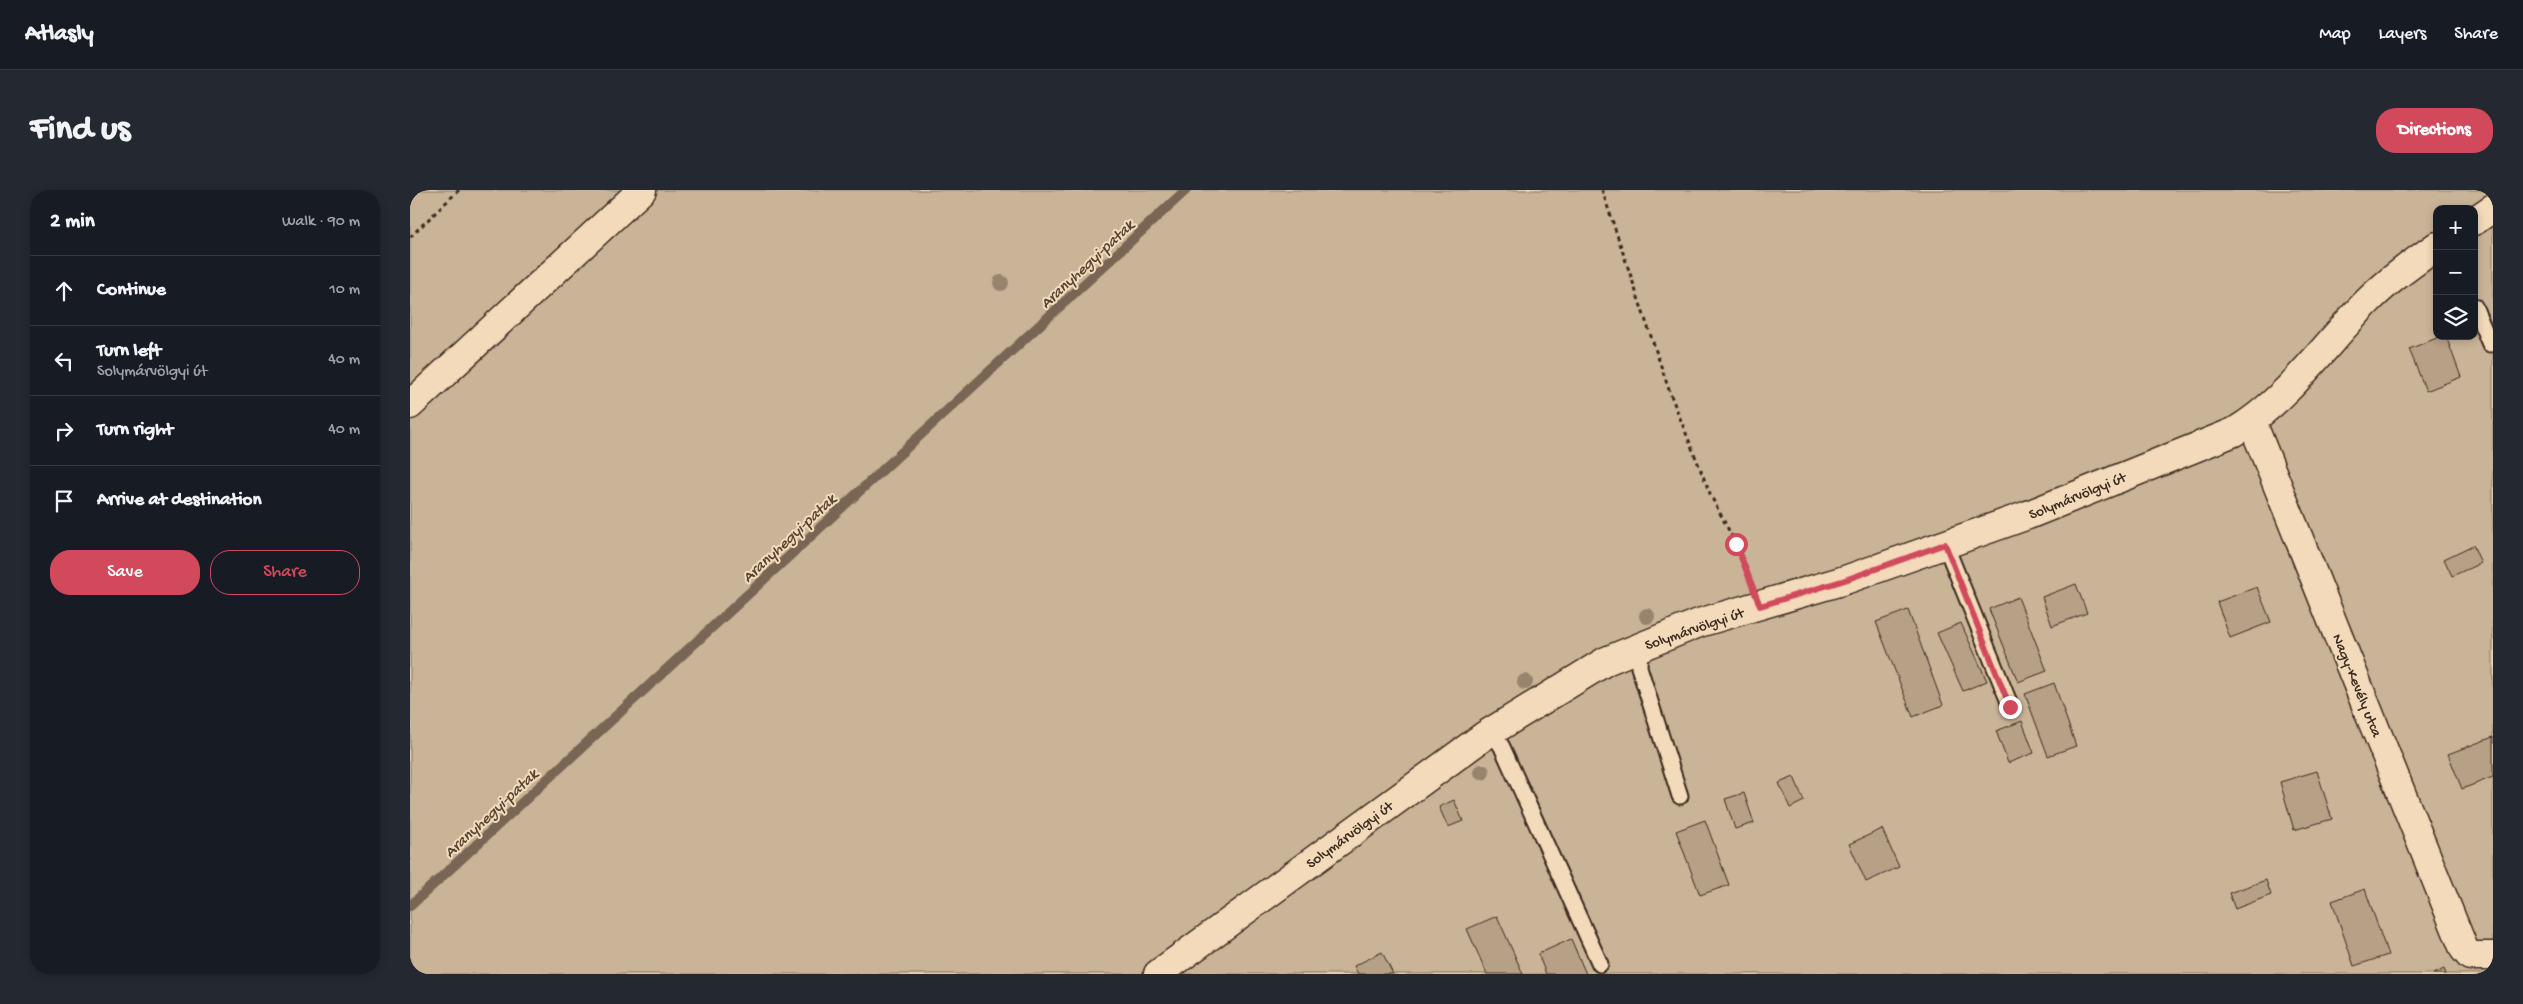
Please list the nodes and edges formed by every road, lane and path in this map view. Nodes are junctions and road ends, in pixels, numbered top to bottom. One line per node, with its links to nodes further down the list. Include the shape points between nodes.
1 (460, 190): 6 (path)
2 (642, 190): 10 (street)
3 (1602, 190): 13 (path, via 1670,393)
4 (2493, 208): 5 (street)
5 (2478, 218)
6 (410, 237)
7 (2433, 249): 11 (street, Solymárvölgyi út, via 2392,278)
8 (2478, 316): 9 (lane)
9 (2490, 344)
10 (410, 405)
11 (2252, 422): 12 (street, Solymárvölgyi út, via 2046,508); 18 (street, Nagy-Kevély utca, via 2464,949 2470,956)
12 (1945, 544): 13 (street, Solymárvölgyi út); 15 (lane)
13 (1760, 606): 14 (street, Solymárvölgyi út, via 1699,624)
14 (1640, 647): 16 (street, Solymárvölgyi út, via 1606,661); 17 (lane, via 1639,667)
15 (2010, 707)
16 (1492, 732): 19 (lane, via 1502,747); 20 (street, Solymárvölgyi út)
17 (1680, 796)
18 (2493, 956)
19 (1600, 964)
20 (1158, 974)

